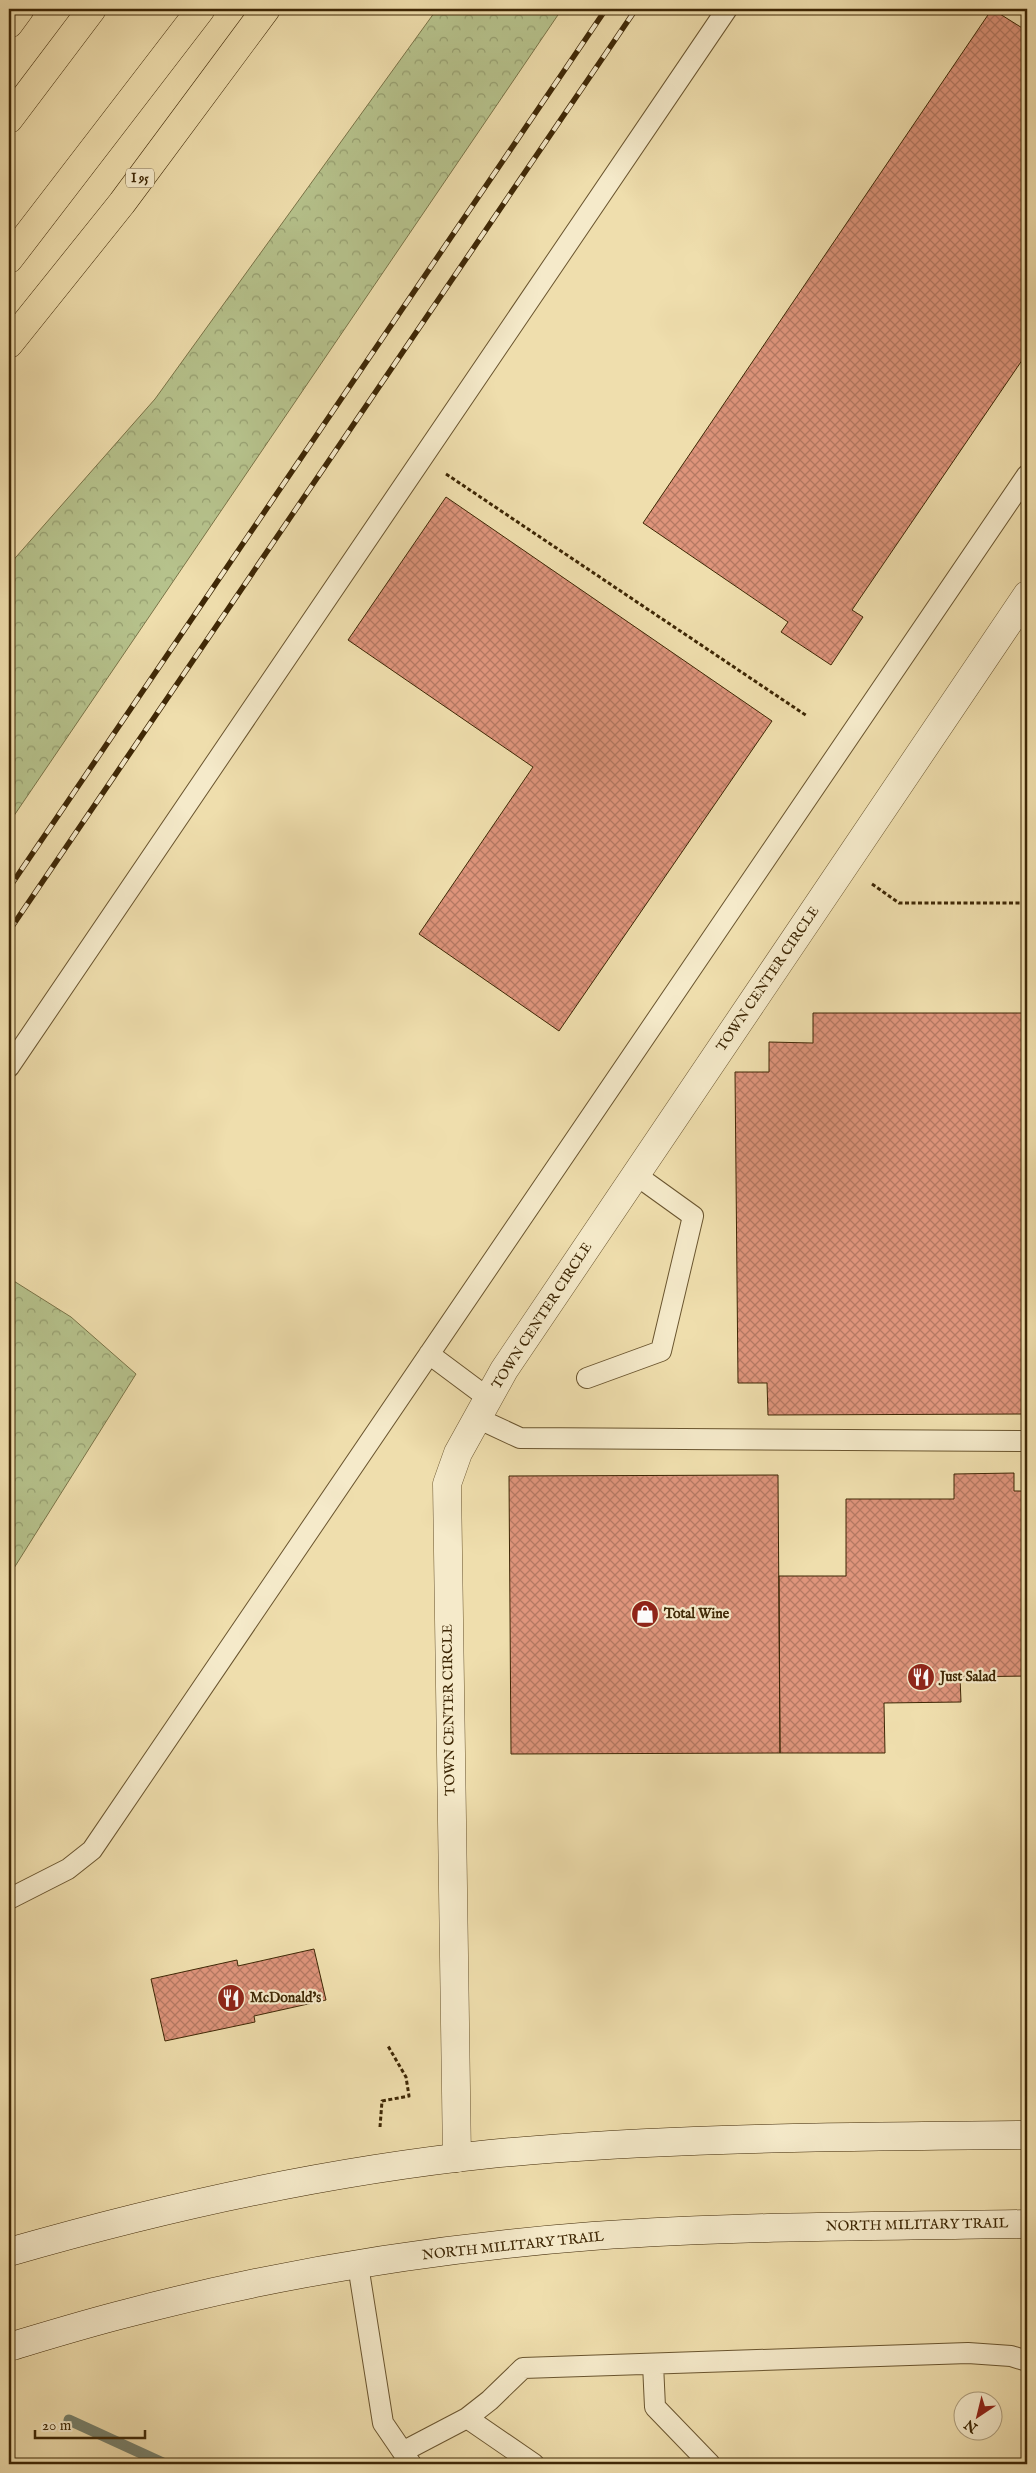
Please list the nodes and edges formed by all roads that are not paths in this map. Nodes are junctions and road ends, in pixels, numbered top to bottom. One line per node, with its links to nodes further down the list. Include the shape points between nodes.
1 (20, 9): 6 (highway)
2 (92, 9): 7 (highway)
3 (201, 9): 8 (highway)
4 (266, 9): 9 (highway, I 95, via 122,203)
5 (728, 9): 12 (lane)
6 (9, 24)
7 (9, 120)
8 (9, 260)
9 (9, 344)
10 (1026, 480): 14 (lane)
11 (1027, 595): 13 (main road, TOWN CENTER CIRCLE)
12 (9, 1067)
13 (636, 1175): 15 (lane, via 693,1216 661,1351); 16 (main road, TOWN CENTER CIRCLE, via 504,1370)
14 (429, 1354): 16 (lane); 18 (lane, via 92,1850 68,1869)
15 (587, 1378)
16 (483, 1408): 17 (lane, via 520,1438); 20 (main road, TOWN CENTER CIRCLE, via 458,1453 447,1484)
17 (1027, 1441)
18 (9, 1900)
19 (1027, 2135): 20 (main road, via 725,2139 626,2143)
20 (457, 2158): 22 (main road, via 224,2198 98,2226)
21 (1027, 2224): 23 (main road, NORTH MILITARY TRAIL, via 728,2228 610,2235 454,2251)
22 (9, 2252)
23 (358, 2265): 24 (main road, NORTH MILITARY TRAIL, via 258,2283 130,2312); 28 (lane, via 383,2423)
24 (9, 2347)
25 (1027, 2361): 26 (lane, via 1011,2356 968,2353)
26 (654, 2364): 27 (lane, via 523,2368); 30 (lane, via 655,2408)
27 (467, 2418): 28 (lane); 29 (lane)
28 (408, 2458)
29 (534, 2464)
30 (710, 2464)

